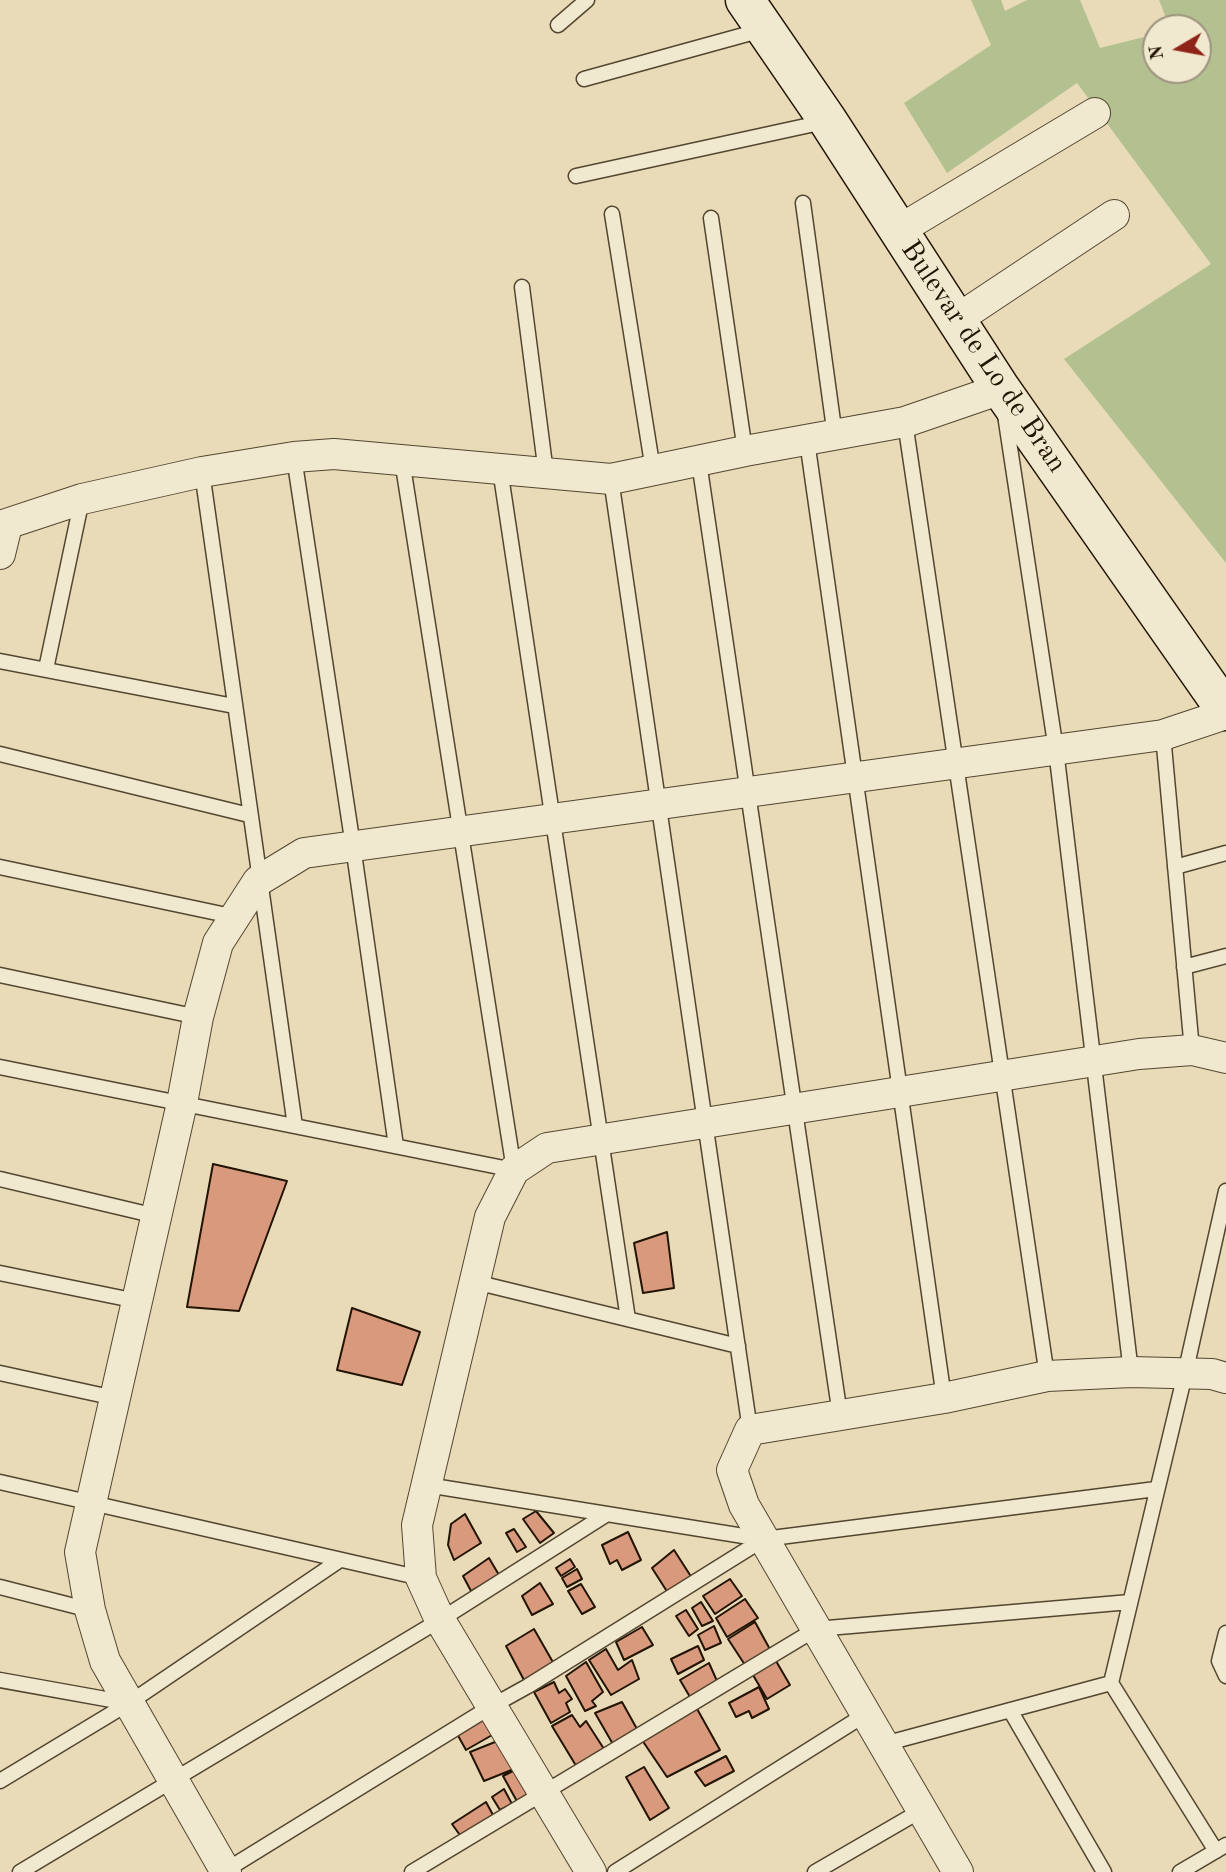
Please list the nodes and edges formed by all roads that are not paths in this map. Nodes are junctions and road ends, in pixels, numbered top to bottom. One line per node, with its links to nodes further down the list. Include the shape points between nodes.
1 (587, 0): 3 (lane)
2 (755, 15): 4 (lane); 6 (street, Bulevar de Lo de Bran)
3 (558, 25)
4 (584, 79)
5 (1095, 113): 12 (street)
6 (828, 121): 7 (lane); 12 (street, Bulevar de Lo de Bran)
7 (576, 176)
8 (803, 203): 17 (lane)
9 (611, 215): 23 (lane)
10 (1114, 215): 14 (street)
11 (711, 218): 18 (lane)
12 (899, 230): 14 (street, Bulevar de Lo de Bran)
13 (522, 287): 25 (lane)
14 (956, 320): 15 (street, Bulevar de Lo de Bran)
15 (1002, 389): 16 (street); 32 (street, Bulevar de Lo de Bran); 34 (lane)
16 (905, 422): 17 (street); 36 (lane)
17 (821, 438): 18 (street); 37 (lane)
18 (745, 451): 21 (street)
19 (293, 457): 20 (street, via 334,454); 24 (street); 43 (lane)
20 (401, 460): 22 (street); 42 (lane)
21 (699, 462): 23 (street); 38 (lane)
22 (500, 469): 25 (street); 41 (lane)
23 (653, 470): 26 (street)
24 (202, 472): 27 (street); 31 (lane)
25 (546, 472): 26 (street)
26 (611, 479): 39 (lane)
27 (82, 499): 28 (street); 30 (lane)
28 (2, 535)
29 (0, 661): 30 (lane)
30 (46, 669): 31 (lane)
31 (234, 706): 40 (lane)
32 (1226, 712): 33 (street)
33 (1163, 735): 34 (street); 46 (lane)
34 (1056, 750): 36 (street); 55 (lane)
35 (0, 754): 40 (lane)
36 (956, 764): 37 (street); 57 (lane)
37 (855, 777): 38 (street); 58 (lane)
38 (748, 792): 39 (street); 60 (lane)
39 (659, 804): 41 (street); 61 (lane)
40 (249, 816): 47 (lane)
41 (552, 819): 42 (street); 63 (lane)
42 (460, 831): 43 (street); 65 (lane)
43 (354, 846): 47 (street, via 304,853); 64 (lane)
44 (1226, 853): 46 (lane)
45 (0, 867): 48 (lane)
46 (1175, 867): 50 (lane)
47 (258, 881): 48 (street); 62 (lane)
48 (236, 917): 52 (street, via 218,943)
49 (1226, 956): 50 (lane)
50 (1184, 967): 53 (lane)
51 (0, 975): 52 (lane)
52 (198, 1017): 59 (street)
53 (1192, 1051): 54 (street); 55 (street)
54 (1226, 1058)
55 (1094, 1062): 57 (street); 74 (lane)
56 (0, 1067): 59 (lane)
57 (1002, 1076): 58 (street); 77 (lane)
58 (900, 1092): 60 (street); 80 (lane)
59 (182, 1103): 62 (lane); 68 (street)
60 (795, 1109): 61 (street); 81 (lane)
61 (705, 1123): 63 (street); 73 (lane)
62 (295, 1126): 64 (lane)
63 (600, 1140): 65 (street, via 548,1148); 72 (lane)
64 (396, 1146): 65 (lane)
65 (514, 1170): 70 (street, via 490,1217)
66 (0, 1179): 68 (lane)
67 (1226, 1191): 76 (lane)
68 (156, 1216): 71 (street)
69 (0, 1273): 71 (lane)
70 (475, 1282): 72 (lane); 84 (street)
71 (137, 1301): 79 (street)
72 (628, 1320): 73 (lane)
73 (738, 1346): 82 (lane)
74 (1131, 1372): 76 (street); 77 (street)
75 (0, 1373): 79 (lane)
76 (1185, 1374): 78 (street); 85 (lane)
77 (1047, 1376): 80 (street)
78 (1226, 1378)
79 (115, 1398): 86 (street)
80 (944, 1398): 81 (street)
81 (840, 1415): 82 (street)
82 (750, 1430): 88 (street, via 732,1469 744,1505)
83 (0, 1482): 86 (lane)
84 (426, 1485): 87 (lane); 90 (street, via 417,1525)
85 (1156, 1489): 88 (lane); 92 (lane)
86 (92, 1503): 89 (lane); 93 (street, via 80,1552)
87 (607, 1514): 88 (lane); 94 (lane)
88 (764, 1539): 95 (street); 101 (lane)
89 (340, 1560): 90 (lane); 100 (lane)
90 (421, 1578): 94 (street)
91 (0, 1587): 93 (lane)
92 (1130, 1602): 95 (lane); 99 (lane)
93 (90, 1610): 100 (street, via 105,1661)
94 (440, 1620): 101 (street); 105 (lane)
95 (816, 1629): 103 (street); 107 (lane)
96 (1226, 1633): 97 (lane, via 1219,1661)
97 (1226, 1676)
98 (0, 1680): 100 (lane)
99 (1111, 1683): 102 (lane); 109 (lane)
100 (129, 1703): 105 (street); 106 (lane)
101 (492, 1706): 107 (street); 111 (lane)
102 (1010, 1710): 104 (lane); 117 (lane)
103 (866, 1714): 104 (street); 114 (lane)
104 (884, 1744): 108 (street)
105 (173, 1780): 110 (lane); 111 (street)
106 (0, 1781)
107 (544, 1793): 112 (lane); 113 (street)
108 (922, 1810): 115 (lane); 116 (street)
109 (1221, 1848): 118 (lane)
110 (20, 1872)
111 (224, 1872)
112 (412, 1872)
113 (591, 1872)
114 (615, 1872)
115 (815, 1872)
116 (958, 1872)
117 (1104, 1872)
118 (1180, 1872)

